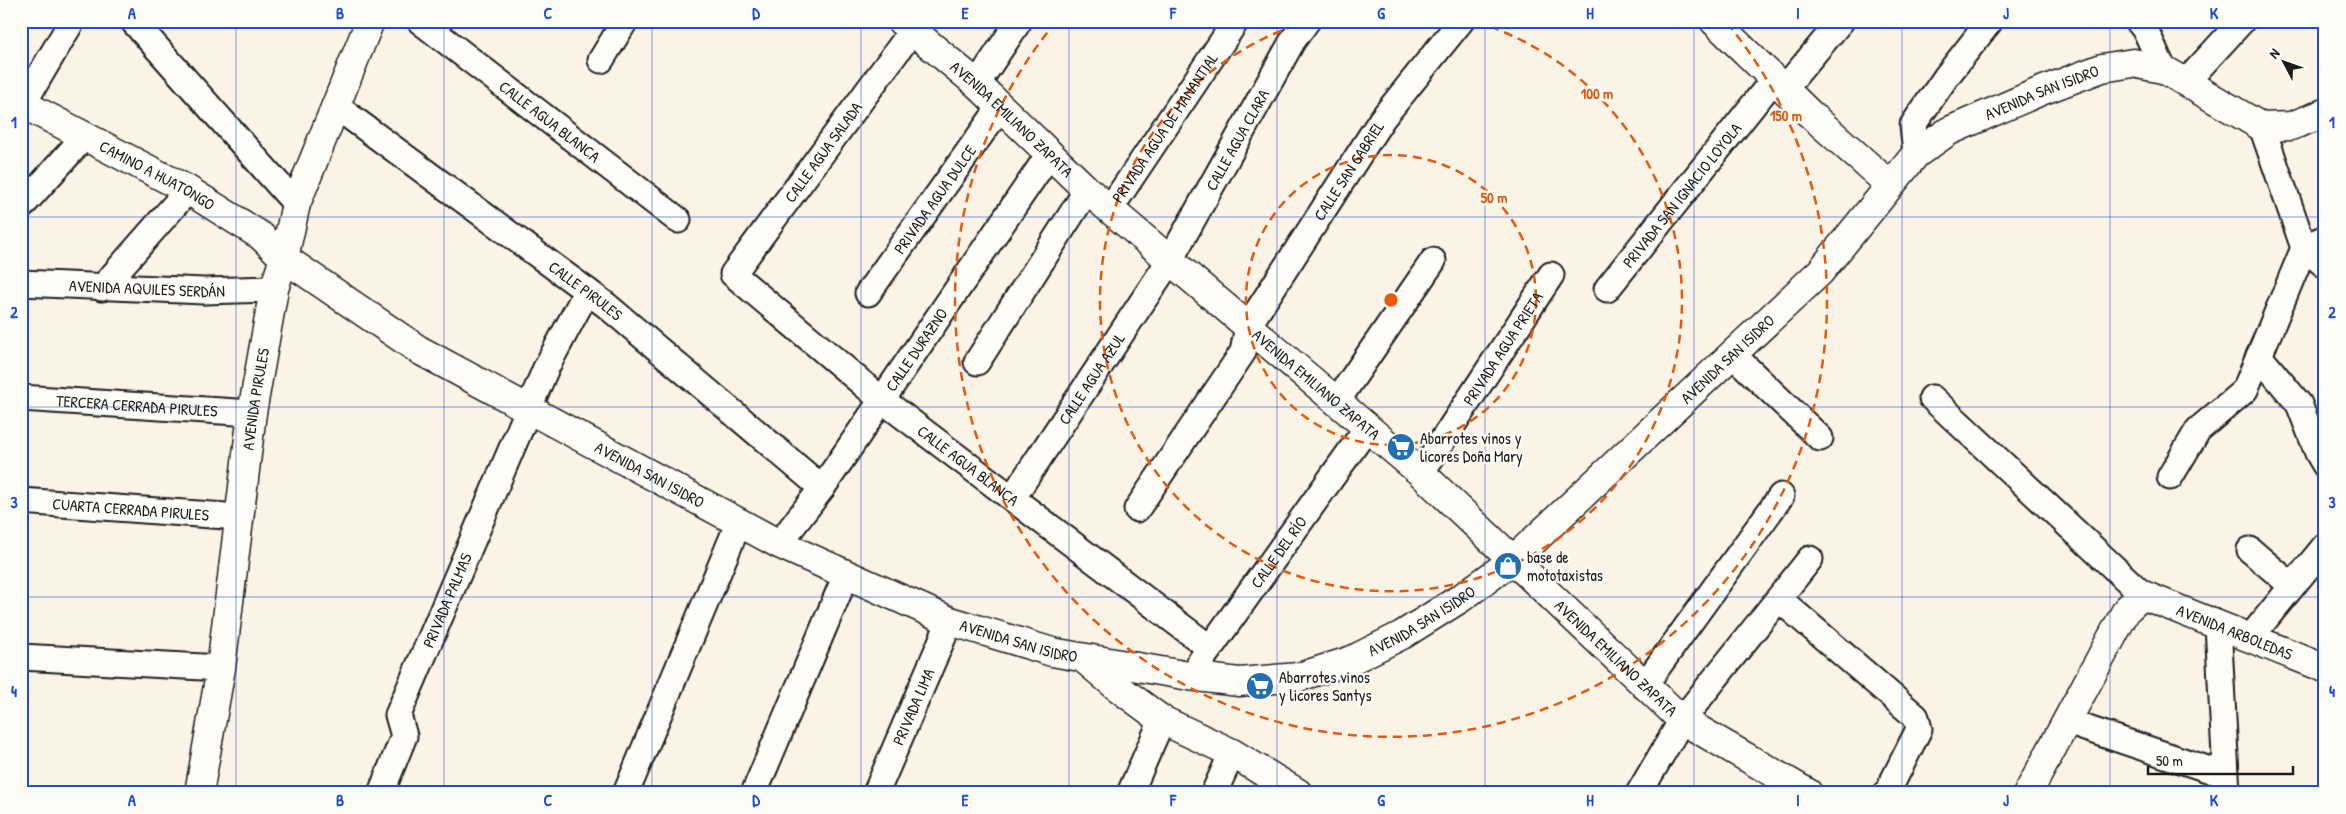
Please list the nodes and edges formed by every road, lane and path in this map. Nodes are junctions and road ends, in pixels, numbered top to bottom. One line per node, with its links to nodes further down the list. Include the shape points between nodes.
1 (72, 21): 21 (street)
2 (133, 21): 32 (street)
3 (370, 21): 23 (main road, AVENIDA PIRULES)
4 (420, 21): 35 (street, CALLE AGUA BLANCA)
5 (625, 21): 16 (street)
6 (1019, 21): 19 (street)
7 (1236, 21): 34 (street, PRIVADA AGUA DE MANANTIAL)
8 (1307, 21): 38 (street, CALLE AGUA CLARA, via 1293,40)
9 (1461, 21): 49 (street, CALLE SAN GABRIEL, via 1382,119)
10 (1714, 21): 20 (main road)
11 (1840, 21): 20 (street, PRIVADA SAN IGNACIO LOYOLA)
12 (1990, 21): 28 (street, via 1913,125)
13 (2138, 21): 17 (street, via 2146,30)
14 (2242, 21): 18 (street)
15 (906, 26): 19 (main road, AVENIDA EMILIANO ZAPATA); 41 (street, CALLE AGUA SALADA)
16 (601, 60)
17 (2162, 69): 18 (main road, AVENIDA SAN ISIDRO); 28 (main road, AVENIDA SAN ISIDRO, via 2133,64 2102,68 1949,131)
18 (2187, 81): 25 (main road, AVENIDA SAN ISIDRO)
19 (977, 84): 22 (main road, AVENIDA EMILIANO ZAPATA)
20 (1779, 84): 29 (main road); 46 (street, PRIVADA SAN IGNACIO LOYOLA)
21 (22, 103): 26 (main road, CAMINO A HUATONGO)
22 (1001, 106): 27 (main road, AVENIDA EMILIANO ZAPATA); 48 (street, PRIVADA AGUA DULCE)
23 (336, 107): 32 (main road, AVENIDA PIRULES); 47 (street, CALLE PIRULES)
24 (2325, 113): 25 (main road, via 2291,126)
25 (2262, 127): 36 (street)
26 (84, 136): 30 (main road, CAMINO A HUATONGO); 33 (street)
27 (1050, 153): 31 (main road, AVENIDA EMILIANO ZAPATA); 55 (street, CALLE DURAZNO)
28 (1916, 154): 29 (main road, AVENIDA SAN ISIDRO)
29 (1890, 185): 50 (main road, AVENIDA SAN ISIDRO, via 1820,272)
30 (188, 190): 37 (main road, CAMINO A HUATONGO, via 262,236); 44 (street)
31 (1087, 190): 34 (main road, AVENIDA EMILIANO ZAPATA); 52 (street)
32 (296, 204): 37 (main road, AVENIDA PIRULES)
33 (21, 207)
34 (1110, 209): 38 (main road, AVENIDA EMILIANO ZAPATA)
35 (678, 220)
36 (2315, 242): 40 (street); 51 (street)
37 (284, 258): 45 (main road, AVENIDA PIRULES); 57 (main road, AVENIDA SAN ISIDRO, via 419,350)
38 (1170, 260): 49 (main road, AVENIDA EMILIANO ZAPATA); 66 (street, CALLE AGUA AZUL)
39 (1433, 260): 56 (street)
40 (2325, 265)
41 (733, 274): 55 (street, CALLE AGUA BLANCA)
42 (1551, 275): 62 (street, PRIVADA AGUA PRIETA)
43 (21, 283): 44 (street, AVENIDA AQUILES SERDÁN)
44 (102, 288): 45 (street, AVENIDA AQUILES SERDÁN)
45 (274, 289): 58 (main road, AVENIDA PIRULES)
46 (1607, 289)
47 (587, 291): 57 (street, PRIVADA PALMAS, via 557,344); 64 (street, CALLE PIRULES)
48 (868, 293)
49 (1248, 326): 56 (main road, AVENIDA EMILIANO ZAPATA); 68 (street, via 1243,352)
50 (1733, 355): 60 (street); 75 (main road, AVENIDA SAN ISIDRO)
51 (2259, 356): 61 (street, via 2300,404); 63 (street, via 2245,390 2198,430)
52 (976, 362)
53 (21, 398): 58 (street, TERCERA CERRADA PIRULES)
54 (1932, 398): 78 (street)
55 (882, 400): 64 (street, CALLE DURAZNO); 66 (street, CALLE AGUA BLANCA)
56 (1337, 401): 59 (main road, AVENIDA EMILIANO ZAPATA)
57 (529, 411): 70 (main road, AVENIDA SAN ISIDRO); 97 (street, PRIVADA PALMAS, via 398,715 404,736)
58 (252, 413): 69 (main road, AVENIDA PIRULES)
59 (1367, 428): 62 (main road, AVENIDA EMILIANO ZAPATA); 83 (street, CALLE DEL RÍO)
60 (1820, 438)
61 (2325, 465)
62 (1421, 473): 75 (main road, AVENIDA EMILIANO ZAPATA)
63 (2170, 477)
64 (822, 488): 71 (street, CALLE DURAZNO)
65 (1781, 496): 89 (street)
66 (1013, 497): 83 (street, CALLE AGUA BLANCA)
67 (21, 501): 69 (street, CUARTA CERRADA PIRULES)
68 (1137, 509)
69 (239, 517): 86 (main road, AVENIDA PIRULES)
70 (739, 522): 71 (main road, AVENIDA SAN ISIDRO); 98 (street)
71 (779, 544): 76 (main road, AVENIDA SAN ISIDRO)
72 (2325, 546): 77 (street)
73 (2250, 550): 77 (street)
74 (1810, 559): 79 (street)
75 (1512, 561): 88 (main road, AVENIDA SAN ISIDRO, via 1462,598 1402,635 1352,660 1299,677 1239,682); 89 (main road, AVENIDA EMILIANO ZAPATA)
76 (846, 575): 80 (main road, AVENIDA SAN ISIDRO); 99 (street)
77 (2292, 586): 82 (street)
78 (2143, 595): 81 (main road, AVENIDA ARBOLEDAS); 92 (main road, via 2127,609)
79 (1779, 598): 91 (street); 106 (street, via 1916,718 1919,729)
80 (950, 621): 85 (main road, AVENIDA SAN ISIDRO); 100 (street, PRIVADA LIMA)
81 (2218, 625): 82 (main road, AVENIDA ARBOLEDAS); 94 (street)
82 (2250, 638): 87 (main road, AVENIDA ARBOLEDAS)
83 (1210, 648): 88 (street, CALLE DEL RÍO)
84 (21, 657): 86 (street)
85 (1083, 658): 88 (main road, AVENIDA SAN ISIDRO); 90 (main road)
86 (221, 668): 96 (main road, AVENIDA PIRULES)
87 (2325, 668)
88 (1189, 676)
89 (1644, 686): 91 (main road, AVENIDA EMILIANO ZAPATA)
90 (1162, 720): 93 (main road); 101 (street)
91 (1682, 720): 95 (main road, AVENIDA EMILIANO ZAPATA); 104 (street)
92 (2067, 722): 94 (street); 107 (main road)
93 (1232, 753): 102 (street); 103 (main road)
94 (2226, 784)
95 (1781, 786): 105 (main road, AVENIDA EMILIANO ZAPATA)
96 (199, 793)
97 (381, 793)
98 (626, 793)
99 (754, 793)
100 (876, 793)
101 (1130, 793)
102 (1214, 793)
103 (1298, 793)
104 (1639, 793)
105 (1808, 793)
106 (1887, 793)
107 (2028, 793)

